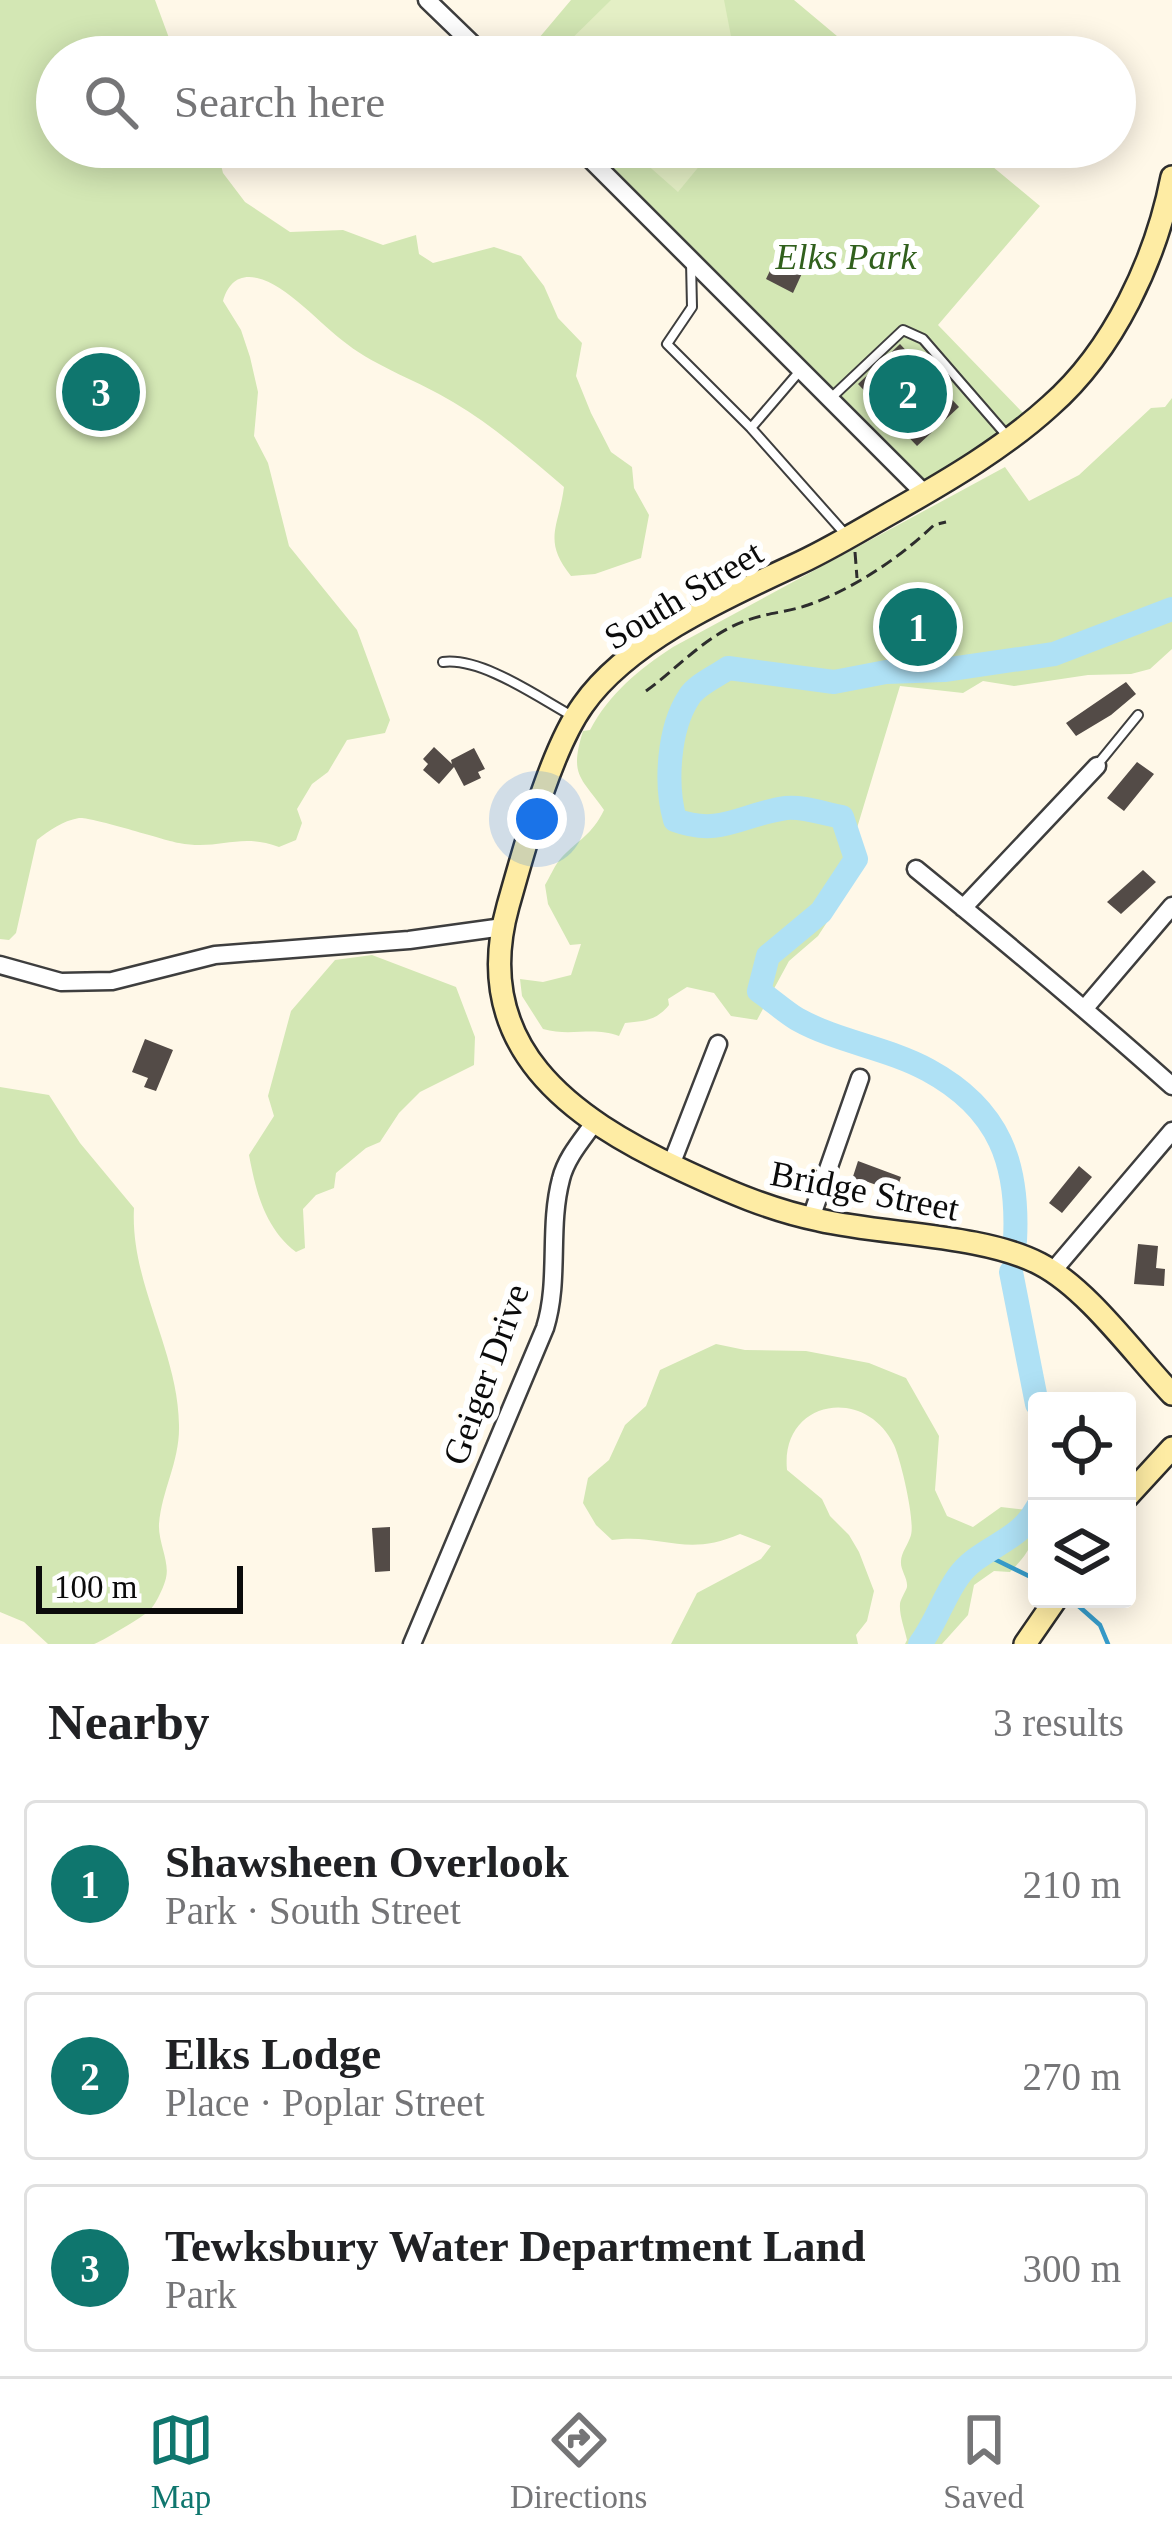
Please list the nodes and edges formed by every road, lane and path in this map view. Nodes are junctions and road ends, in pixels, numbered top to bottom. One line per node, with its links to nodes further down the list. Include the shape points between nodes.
1 (427, 0): 2 (street)
2 (464, 36)
3 (599, 168): 5 (street)
4 (1172, 177): 9 (street, South Street, via 1143,279 1054,404)
5 (690, 259): 6 (street); 8 (lane, via 692,307 667,344)
6 (801, 370): 7 (street); 8 (lane)
7 (830, 399): 9 (lane, via 903,330 923,340); 10 (street)
8 (751, 428): 12 (lane)
9 (1009, 438): 10 (street, South Street)
10 (925, 494): 12 (street, South Street)
11 (946, 522): 13 (path)
12 (848, 538): 13 (path); 17 (street, South Street, via 646,645)
13 (858, 580): 15 (path, via 814,603 734,626)
14 (443, 662): 17 (lane, via 477,666)
15 (646, 691)
16 (1138, 715): 18 (lane)
17 (575, 718): 22 (street, South Street, via 549,775)
18 (1097, 766): 21 (street)
19 (916, 869): 21 (street)
20 (1172, 905): 24 (street)
21 (963, 908): 24 (street)
22 (503, 927): 23 (street, via 215,956 112,981 61,982); 28 (street, Bridge Street, via 500,987 518,1043 561,1097)
23 (0, 965)
24 (1085, 1008): 27 (street)
25 (718, 1044): 30 (street)
26 (860, 1078): 31 (street)
27 (1172, 1086)
28 (595, 1123): 30 (street, Bridge Street); 37 (street, Geiger Drive, via 561,1179 545,1328)
29 (1172, 1131): 32 (street)
30 (671, 1165): 31 (street, Bridge Street)
31 (811, 1218): 32 (street, Bridge Street, via 969,1244)
32 (1052, 1272): 33 (street, Bridge Street)
33 (1172, 1394)
34 (1172, 1448): 35 (street)
35 (1136, 1487)
36 (1050, 1608): 38 (street)
37 (412, 1644)
38 (1025, 1644)

